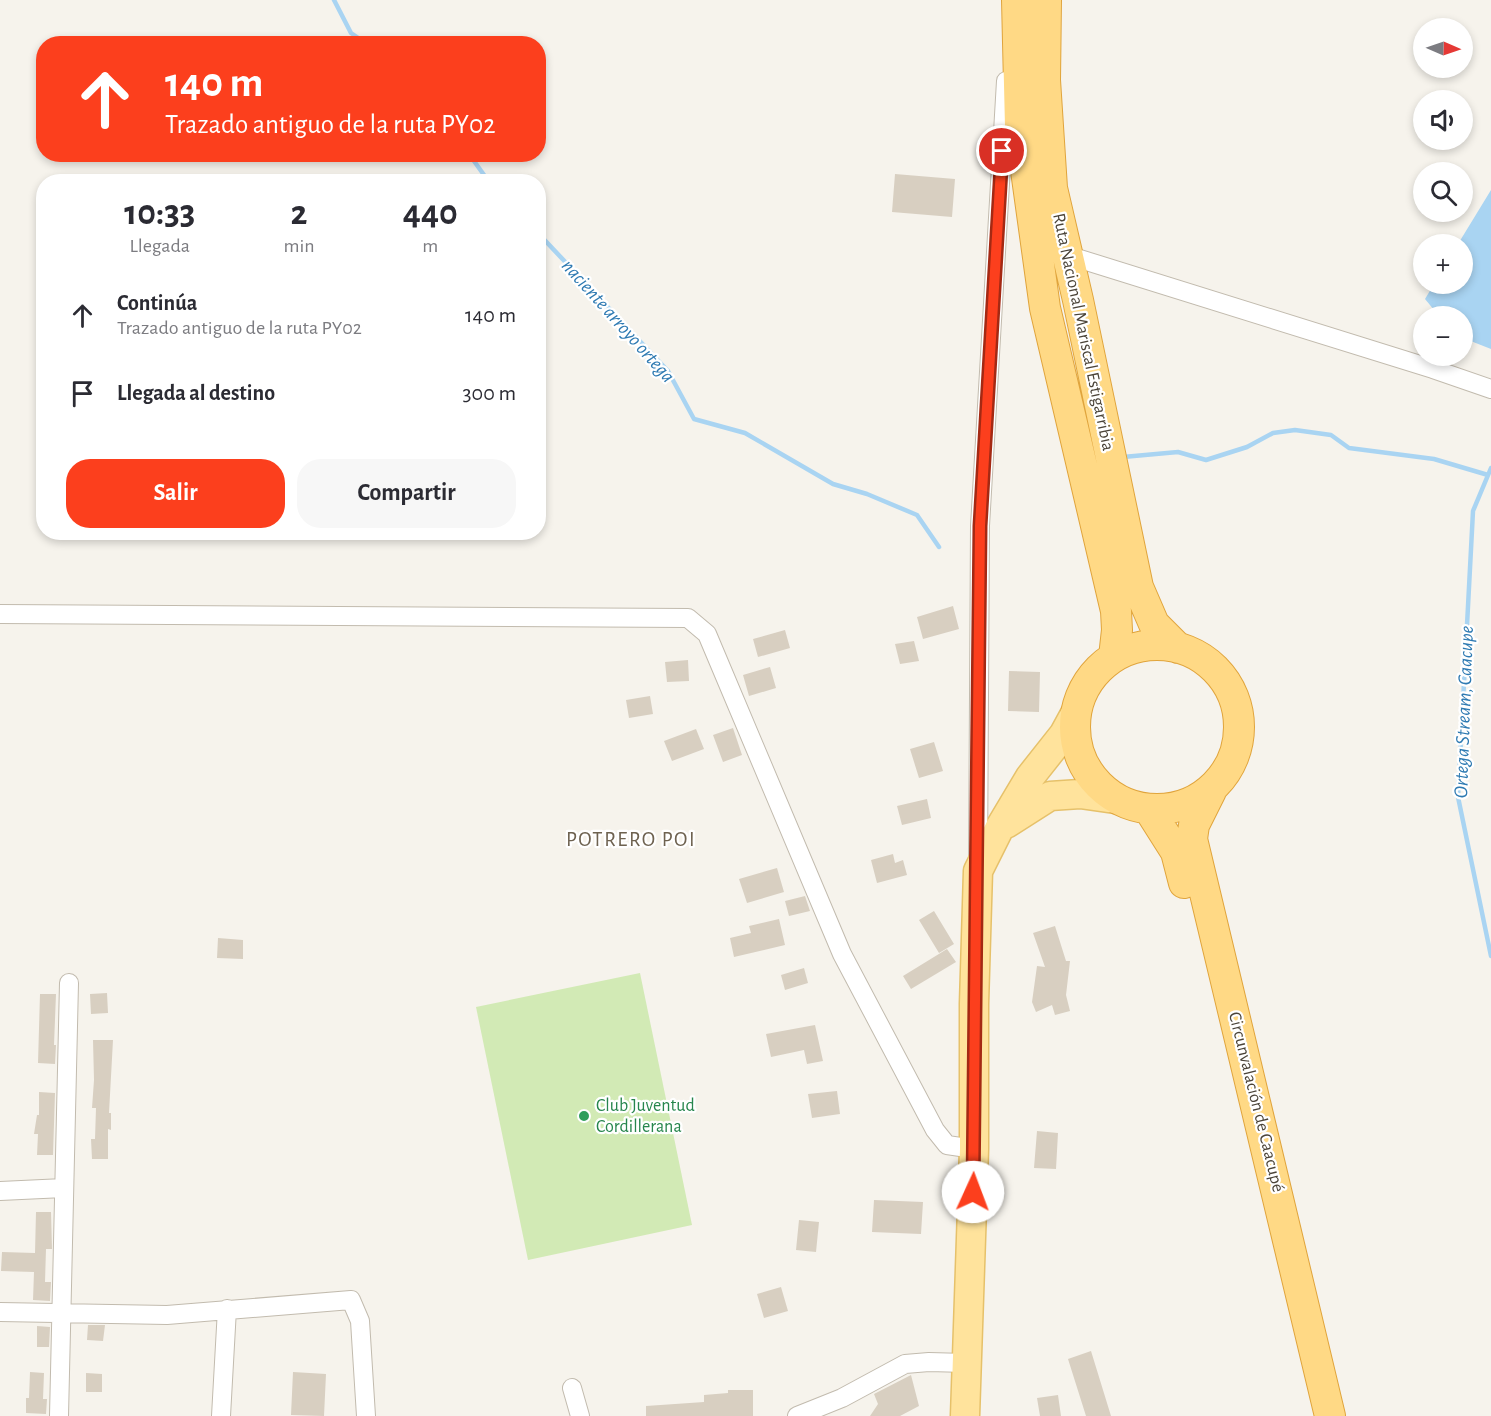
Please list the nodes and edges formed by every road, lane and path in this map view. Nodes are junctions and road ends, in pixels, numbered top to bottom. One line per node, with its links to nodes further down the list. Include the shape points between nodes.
1 (1017, 0): 8 (highway, Ruta Nacional Mariscal Estigarribia, via 1020,127 1045,308 1116,611)
2 (1046, 0): 4 (highway, Ruta Nacional Mariscal Estigarribia, via 1045,80 1052,188)
3 (1006, 81): 14 (street, via 980,526)
4 (1067, 255): 5 (street); 7 (highway, Ruta Nacional Mariscal Estigarribia, via 1138,587 1154,624)
5 (1491, 389)
6 (0, 614): 16 (street, via 688,618 707,634 842,954 935,1130 947,1145)
7 (1178, 648): 8 (highway, via 1134,648); 10 (highway, via 1203,659 1223,678 1235,702 1239,729 1234,756)
8 (1114, 657): 9 (highway, via 1096,672 1083,691)
9 (1076, 712): 11 (highway, via 1077,746 1090,776); 13 (main road)
10 (1211, 791): 12 (highway, via 1181,807); 31 (highway, Circunvalación de Caacupé, via 1194,825 1192,839)
11 (1115, 799): 12 (highway); 13 (main road, via 1080,794 1050,796)
12 (1150, 811): 30 (highway, Circunvalación de Caacupé, via 1176,852)
13 (999, 829): 14 (main road)
14 (978, 871): 16 (main road)
15 (69, 983): 17 (street)
16 (974, 1149): 22 (main road)
17 (64, 1188): 18 (street); 21 (street)
18 (0, 1191)
19 (227, 1309): 21 (street, via 167,1315); 25 (street); 26 (street, via 351,1300 360,1321)
20 (0, 1312): 21 (street)
21 (61, 1313): 24 (street)
22 (966, 1363): 28 (street, via 905,1364 843,1398); 29 (main road)
23 (572, 1388): 27 (street)
24 (59, 1416)
25 (221, 1416)
26 (366, 1416)
27 (580, 1416)
28 (798, 1416)
29 (964, 1416)
30 (1310, 1416)
31 (1330, 1416)

